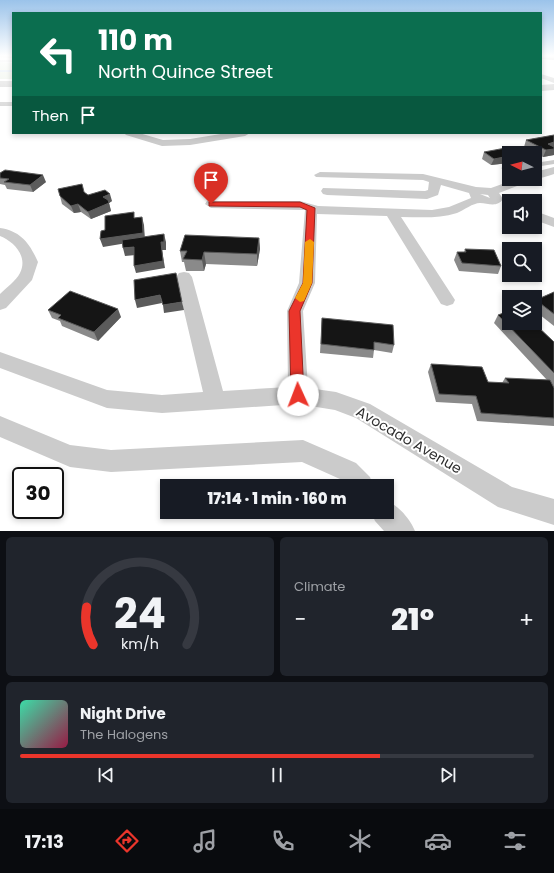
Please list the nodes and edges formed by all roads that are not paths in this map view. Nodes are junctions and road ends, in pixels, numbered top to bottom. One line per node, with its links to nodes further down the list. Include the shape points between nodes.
1 (0, 84): 2 (street)
2 (12, 84)
3 (554, 87): 4 (street)
4 (542, 88)
5 (0, 104): 6 (street)
6 (12, 104)
7 (132, 134): 8 (street, via 162,143 190,142)
8 (239, 134)
9 (554, 162): 10 (lane)
10 (542, 164)
11 (554, 170): 12 (street)
12 (542, 174)
13 (320, 175): 14 (street, via 423,177)
14 (442, 181): 16 (street, via 434,184 434,192 427,195); 17 (street)
15 (513, 186): 18 (street)
16 (327, 191)
17 (478, 195): 18 (street, via 488,201); 22 (street, via 452,210 432,214)
18 (495, 196): 19 (street)
19 (502, 200)
20 (211, 204): 21 (street, via 300,205)
21 (311, 208): 22 (street); 30 (street, via 307,283 294,311)
22 (391, 212): 27 (street)
23 (542, 218): 24 (street)
24 (554, 223)
25 (0, 232): 28 (street, via 6,233 24,246 31,262 27,276)
26 (184, 277): 31 (street)
27 (447, 300)
28 (0, 304)
29 (0, 360): 31 (street, Avocado Avenue, via 107,399 162,404)
30 (298, 395): 31 (street, Avocado Avenue); 34 (street, Avocado Avenue, via 336,401 363,411 507,498)
31 (215, 400)
32 (0, 426): 33 (street, via 70,456 111,461 304,451 348,470)
33 (355, 479)
34 (554, 512)
35 (391, 519): 36 (street)
36 (402, 531)

